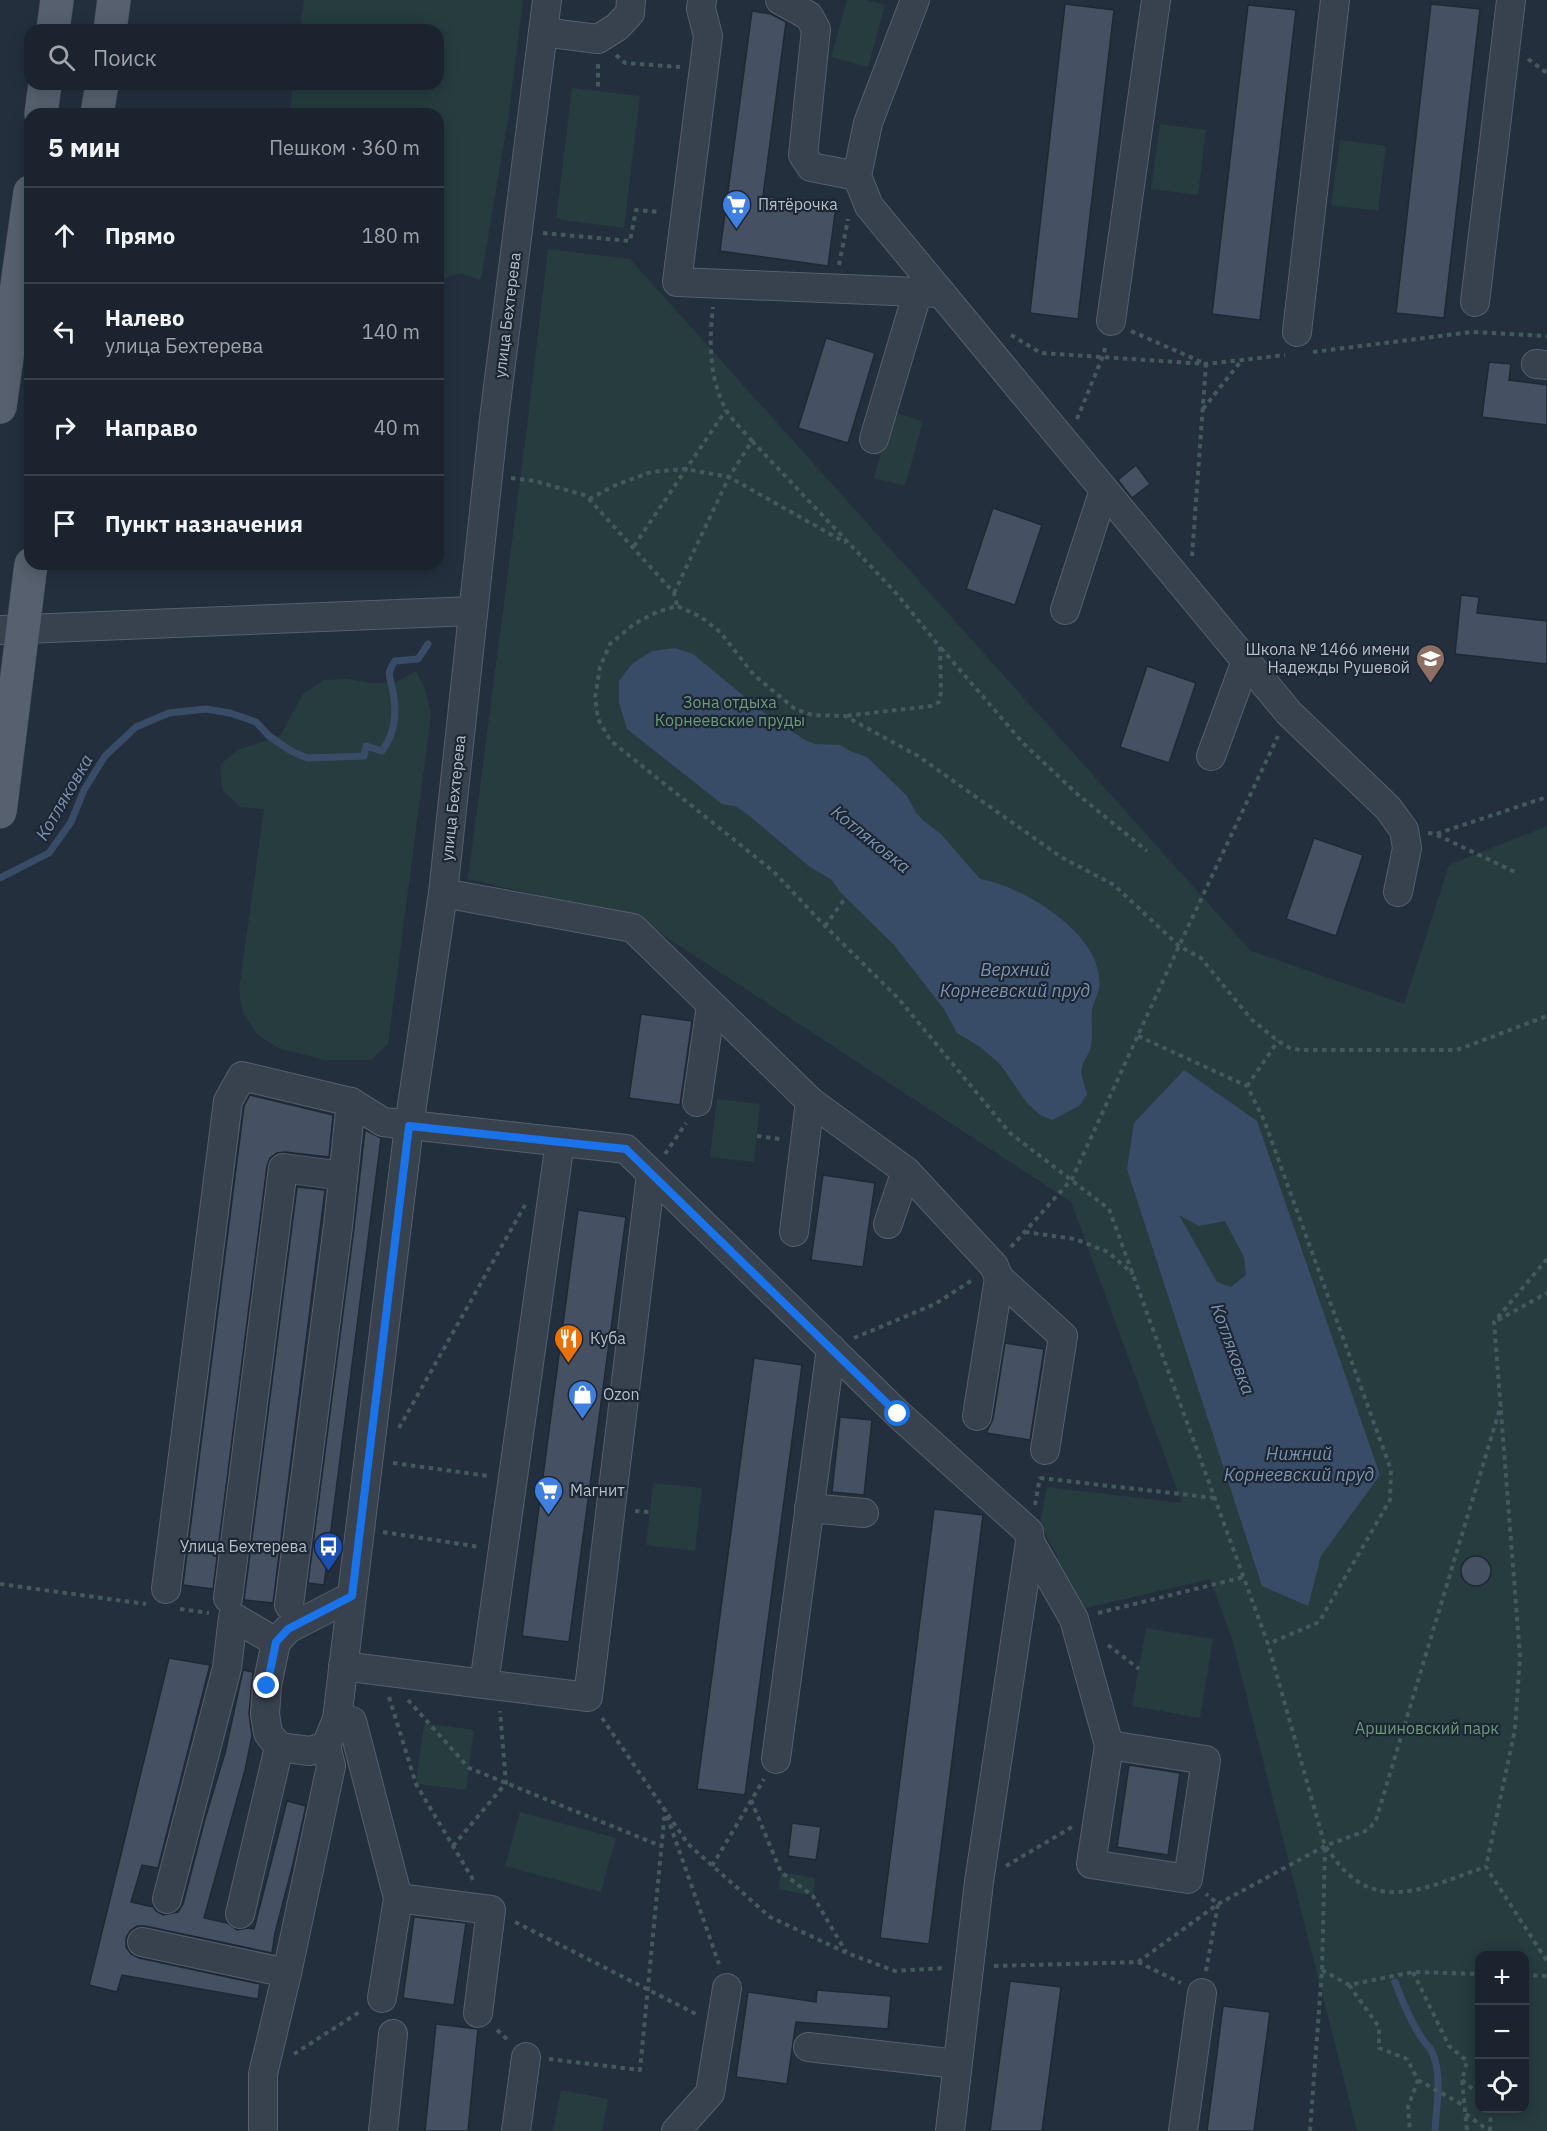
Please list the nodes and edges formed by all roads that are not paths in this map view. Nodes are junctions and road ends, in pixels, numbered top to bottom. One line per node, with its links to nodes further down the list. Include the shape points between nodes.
1 (57, 0): 11 (main road)
2 (114, 0): 12 (main road)
3 (546, 0): 13 (street, улица Бехтерева)
4 (631, 0): 13 (street, via 630,13 598,39)
5 (702, 0): 20 (street, via 708,36 677,282)
6 (780, 0): 18 (street, via 809,16 816,29 803,155 811,167)
7 (915, 0): 18 (street, via 868,123)
8 (1156, 0): 22 (street)
9 (1335, 0): 23 (street)
10 (1511, 0): 21 (street)
11 (54, 24)
12 (111, 24)
13 (543, 32): 29 (street, улица Бехтерева)
14 (44, 90): 16 (main road)
15 (101, 90): 17 (main road)
16 (42, 108)
17 (99, 108)
18 (857, 176): 20 (street, via 869,206)
19 (24, 235): 24 (main road)
20 (929, 292): 25 (street); 26 (street)
21 (1474, 302)
22 (1111, 321)
23 (1298, 347)
24 (0, 407)
25 (874, 439)
26 (1104, 490): 28 (street); 31 (street)
27 (30, 570): 33 (main road, bridge)
28 (1065, 610)
29 (473, 611): 30 (street); 34 (street, улица Бехтерева)
30 (0, 630)
31 (1246, 661): 32 (street); 35 (street, via 1289,713 1388,808 1404,830 1407,848)
32 (1211, 756)
33 (0, 812)
34 (443, 892): 36 (street, via 633,928); 40 (street, улица Бехтерева)
35 (1398, 892)
36 (711, 1005): 37 (street); 39 (street)
37 (810, 1101): 42 (street); 46 (street)
38 (351, 1102): 40 (street, via 383,1122); 44 (street); 55 (street, via 242,1076 228,1101)
39 (691, 1113)
40 (409, 1126): 41 (street); 54 (street, улица Бехтерева)
41 (560, 1142): 43 (street, via 626,1149); 60 (street, via 514,1480)
42 (906, 1171): 45 (street); 47 (street)
43 (651, 1174): 48 (street); 60 (street, via 588,1697)
44 (343, 1176): 56 (street); 57 (street, via 283,1168)
45 (888, 1224)
46 (794, 1232)
47 (996, 1272): 49 (street); 50 (street, via 1063,1336)
48 (831, 1348): 51 (street); 53 (street)
49 (977, 1416)
50 (1045, 1450)
51 (809, 1508): 52 (street); 65 (street)
52 (864, 1513)
53 (1030, 1537): 62 (street, via 1074,1619); 78 (street)
54 (352, 1596): 58 (street, via 288,1629); 59 (street, улица Бехтерева)
55 (164, 1601)
56 (289, 1605)
57 (231, 1607): 58 (street); 67 (street, via 226,1668)
58 (276, 1642): 64 (street, via 265,1714 268,1733)
59 (343, 1666): 60 (street); 61 (street, улица Бехтерева)
60 (491, 1685)
61 (337, 1719): 63 (street, улица Бехтерева); 66 (street, via 352,1721)
62 (1109, 1745): 62 (street, via 1206,1760 1188,1879 1091,1864)
63 (326, 1746): 64 (street, via 310,1751); 70 (street, via 331,1766)
64 (279, 1747): 68 (street)
65 (776, 1759)
66 (398, 1898): 73 (street); 74 (street, via 491,1910)
67 (167, 1899)
68 (240, 1914)
69 (142, 1942): 70 (street)
70 (287, 1973): 79 (street, via 264,2074)
71 (727, 1988): 82 (street, via 710,2093)
72 (1202, 1993): 84 (street)
73 (382, 1998)
74 (478, 2013)
75 (393, 2034): 80 (street)
76 (808, 2047): 78 (street)
77 (526, 2057): 81 (street)
78 (957, 2064): 83 (street)
79 (263, 2131)
80 (383, 2131)
81 (516, 2131)
82 (676, 2131)
83 (950, 2131)
84 (1183, 2131)

